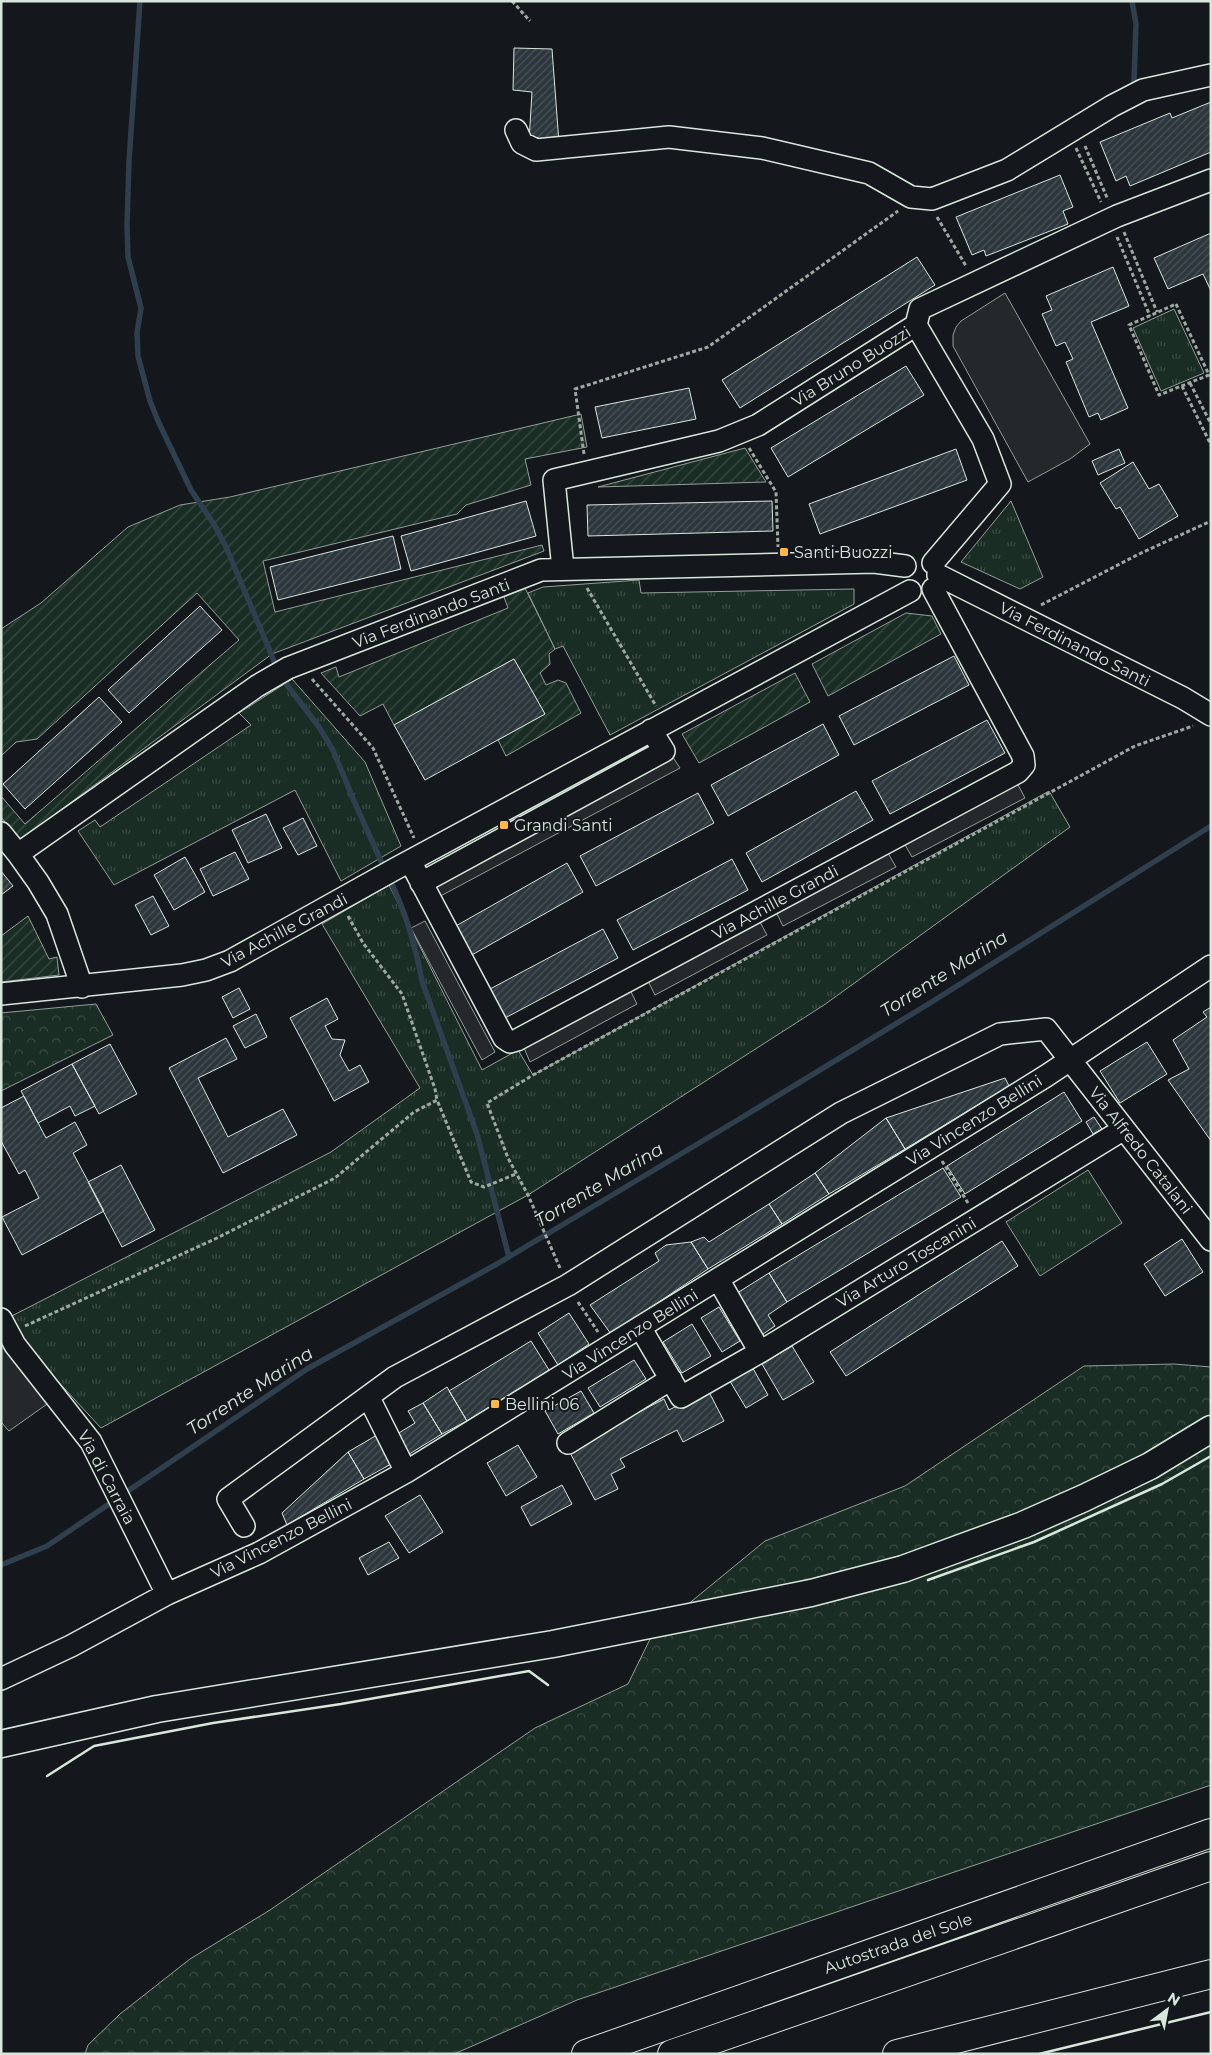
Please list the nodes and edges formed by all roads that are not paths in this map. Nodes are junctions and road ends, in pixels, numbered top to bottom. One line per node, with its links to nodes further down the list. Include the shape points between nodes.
1 (1211, 74): 2 (street, via 1143,90 1007,170 924,198 900,192 869,173 762,148 669,137 536,150 522,143)
2 (516, 130)
3 (1211, 180): 4 (street, Via Bruno Buozzi, via 1117,216 951,293 920,309)
4 (916, 325): 6 (street, Via Bruno Buozzi, via 758,425 719,441 554,480); 7 (street, via 983,439 1000,484)
5 (905, 566): 6 (street, Via Ferdinando Santi, via 874,562); 7 (street, Via Ferdinando Santi, via 916,558 922,558); 8 (street, via 903,582)
6 (569, 568): 12 (street, Via Ferdinando Santi, via 541,570 294,666 257,686)
7 (935, 576): 8 (street, via 929,592 919,594); 9 (street, Via Ferdinando Santi, via 1183,698); 14 (street, Via Achille Grandi, via 1023,756 1024,764 1018,772 514,1042 504,1038)
8 (910, 591): 10 (street, Via Achille Grandi)
9 (1206, 719)
10 (651, 730): 13 (street, Via Achille Grandi); 14 (street, via 664,751)
11 (1, 832): 12 (street)
12 (18, 854): 16 (street, via 57,914)
13 (409, 861): 14 (street, Via Achille Grandi); 16 (street, Via Achille Grandi, via 230,961 182,975)
14 (422, 883)
15 (1211, 966): 18 (street, Via Vincenzo Bellini)
16 (82, 987): 17 (street, Via Achille Grandi)
17 (1, 994)
18 (1070, 1060): 19 (street, Via Alfredo Catalani); 21 (street, Via Vincenzo Bellini); 26 (street, Via Alfredo Catalani, via 1046,1029 1000,1034 841,1113 567,1283 395,1377)
19 (1124, 1129): 20 (street, Via Alfredo Catalani); 24 (street, Via Arturo Toscanini)
20 (1211, 1240)
21 (718, 1279): 22 (street, Via Vincenzo Bellini); 24 (street)
22 (640, 1327): 25 (street); 29 (street, Via Vincenzo Bellini)
23 (4, 1328): 31 (street, Via di Carraia, via 91,1442)
24 (760, 1352): 25 (street, Via Arturo Toscanini, via 682,1397)
25 (671, 1379): 28 (street)
26 (369, 1398): 29 (street); 30 (street, via 228,1498)
27 (1211, 1430): 33 (main road, via 1150,1466 1023,1525 903,1569 811,1593 553,1644 157,1709)
28 (568, 1443)
29 (406, 1472): 31 (street, Via Vincenzo Bellini, via 258,1553)
30 (244, 1526)
31 (167, 1594): 32 (street, Via Vincenzo Bellini, via 71,1646)
32 (1, 1678)
33 (1, 1744)
34 (1211, 1833): 37 (highway, Autostrada del Sole)
35 (1211, 1866): 38 (highway, Autostrada del Sole)
36 (1211, 1974): 39 (highway)
37 (586, 2054)
38 (672, 2054)
39 (897, 2054)

